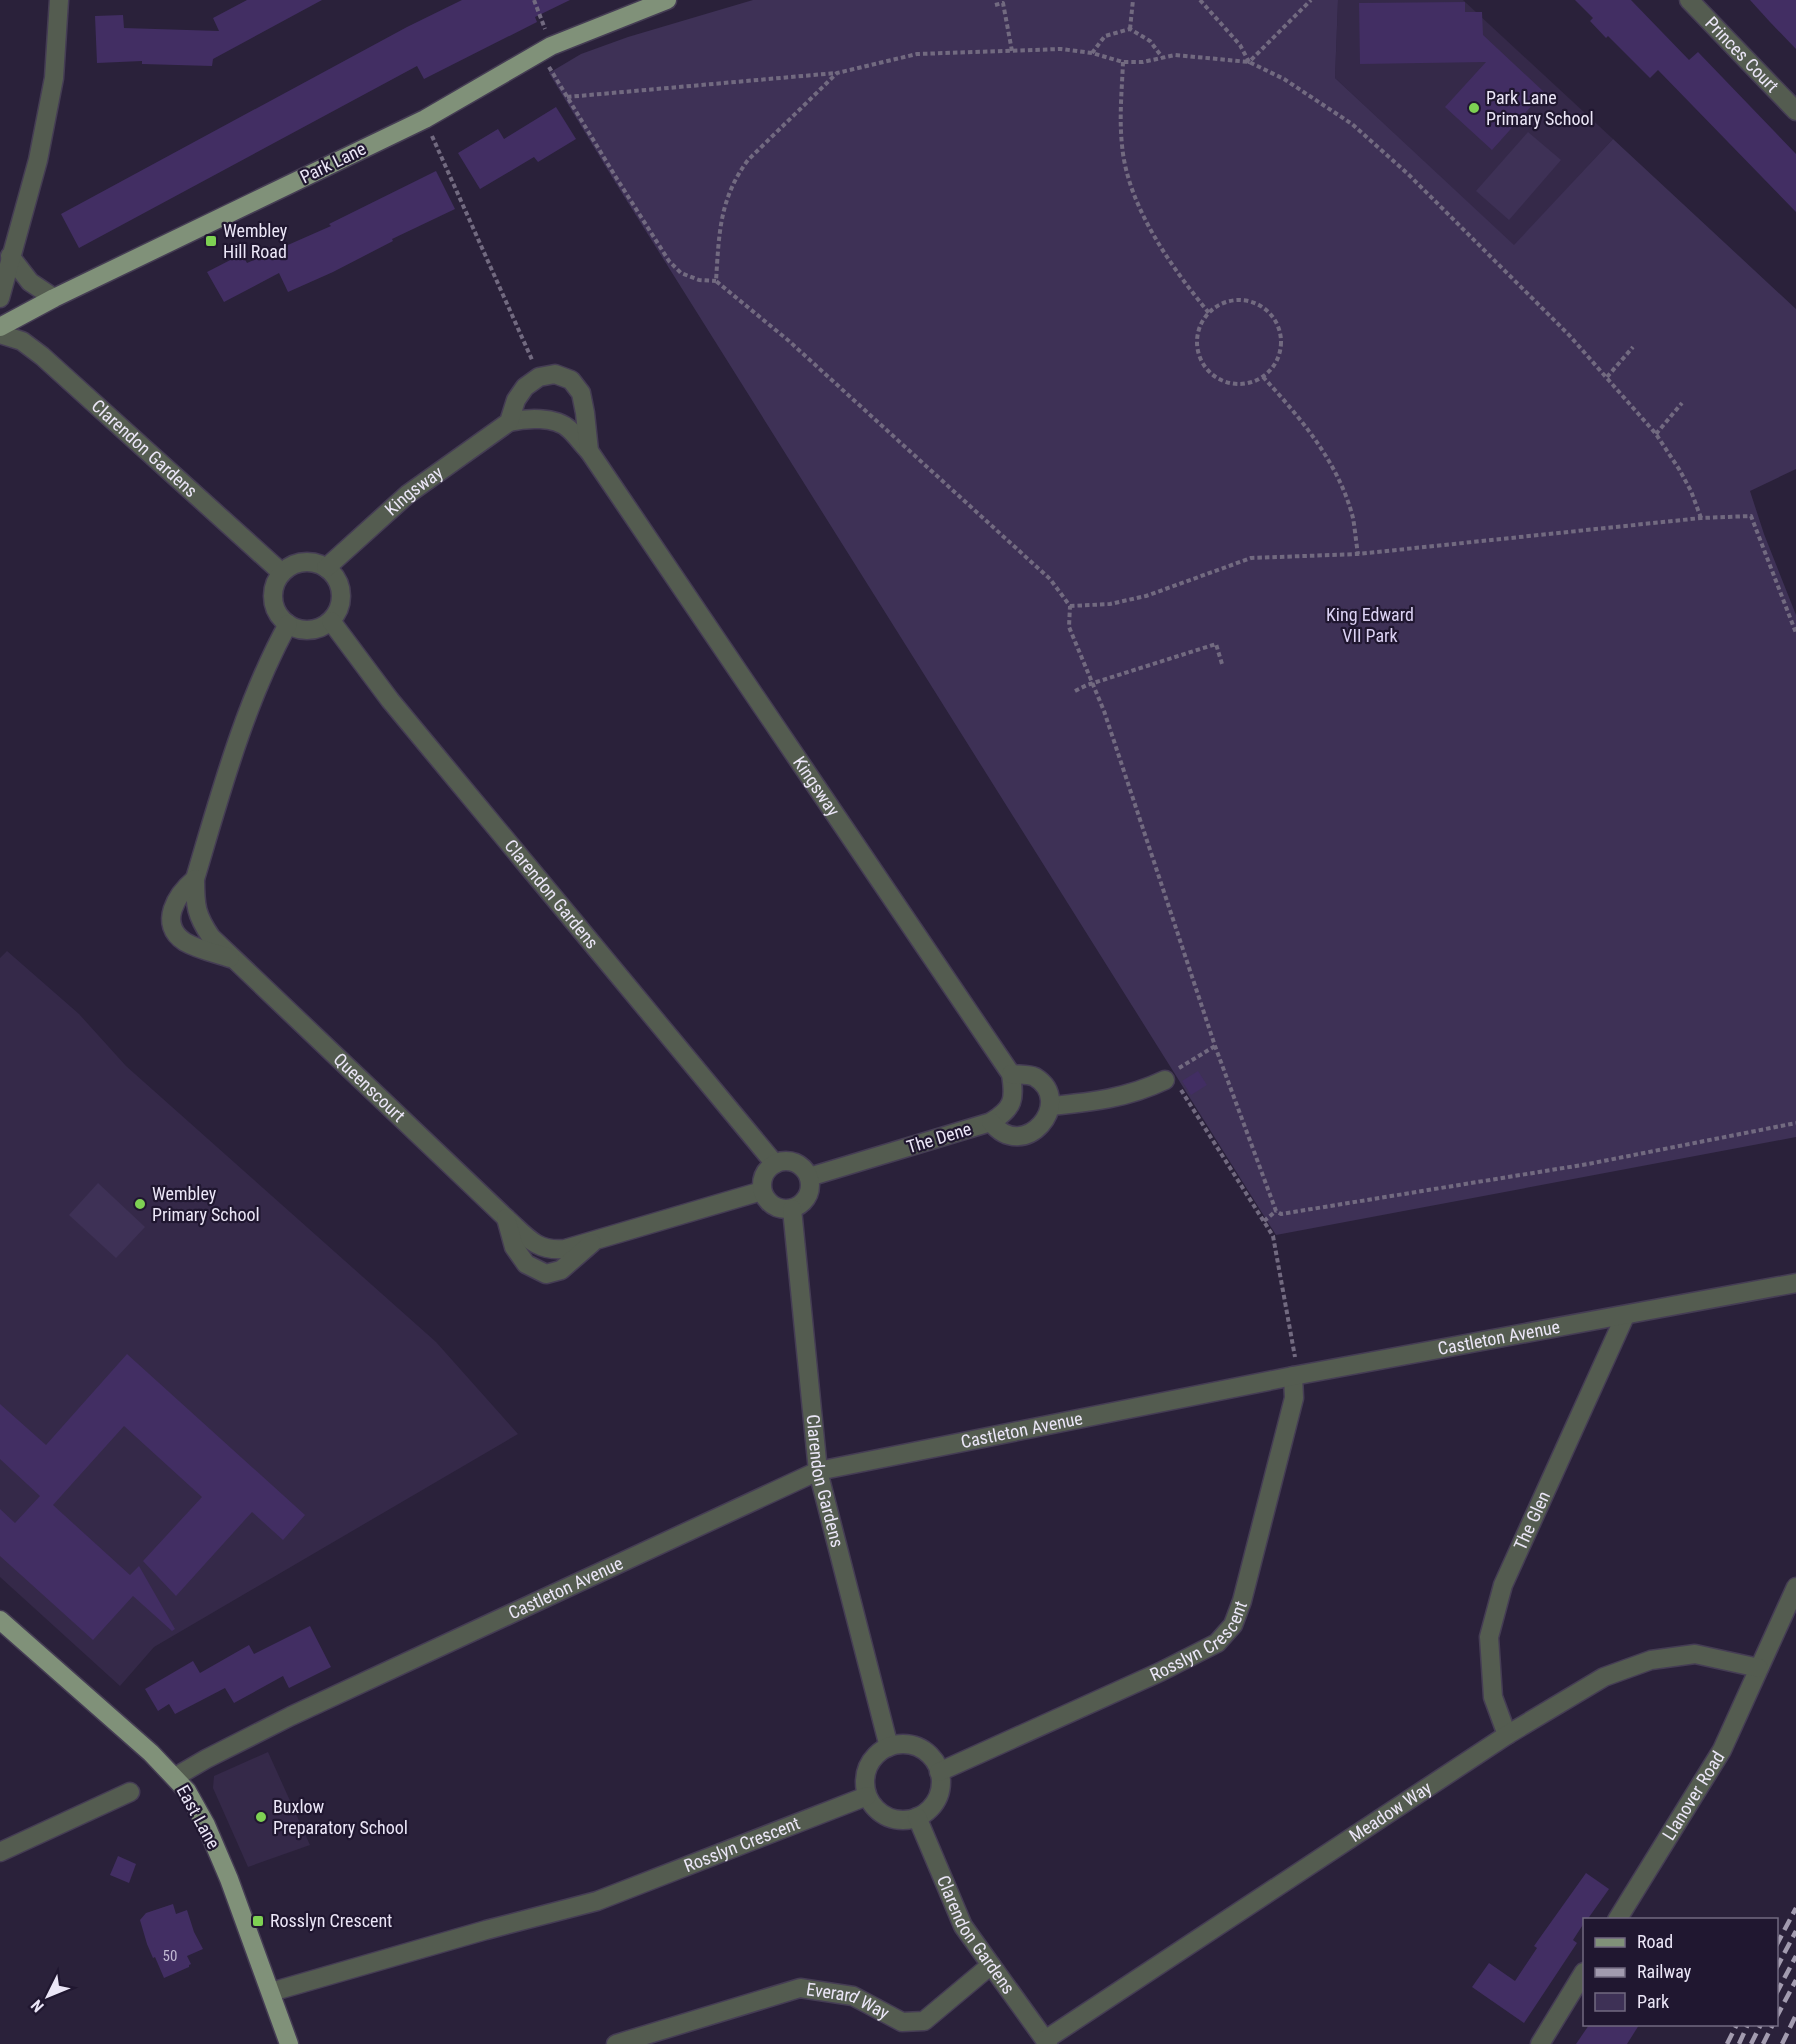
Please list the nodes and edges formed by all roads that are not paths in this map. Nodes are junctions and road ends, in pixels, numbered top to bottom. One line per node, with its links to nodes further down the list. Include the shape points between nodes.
1 (59, 0): 5 (street, via 54,78 38,160)
2 (667, 0): 7 (main road, Park Lane, via 546,50 425,119)
3 (1689, 0): 4 (street, Princes Court)
4 (1796, 111)
5 (10, 256): 6 (street); 7 (street, via 30,282)
6 (0, 298)
7 (54, 298): 8 (main road, Park Lane)
8 (0, 327)
9 (0, 333): 13 (street, Clarendon Gardens, via 22,340 42,356)
10 (509, 422): 11 (street, Kingsway, via 544,419 567,427); 11 (street, Kingsway, via 516,400 539,377 555,375 571,380 581,393); 12 (street, Kingsway, via 408,494)
11 (589, 451): 18 (street, Kingsway)
12 (326, 568): 13 (street, via 303,563); 14 (street, via 340,587 341,600)
13 (282, 573): 15 (street, via 273,594 274,605)
14 (331, 621): 15 (street, via 309,630); 22 (street, Clarendon Gardens, via 390,700)
15 (288, 624): 16 (street, Queenscourt, via 274,649 229,765)
16 (195, 879): 17 (street, Queenscourt, via 199,919); 17 (street, Queenscourt, via 182,890 172,907 171,925 183,940)
17 (233, 959): 24 (street, Queenscourt, via 540,1247 565,1249)
18 (1011, 1074): 20 (street, via 1034,1077 1048,1091); 21 (street, via 1014,1095 1004,1114)
19 (1168, 1077): 20 (street, via 1118,1098)
20 (1051, 1106): 21 (street, The Dene, via 1043,1124 1028,1135 1013,1136 999,1131)
21 (992, 1122): 23 (street, The Dene)
22 (776, 1164): 23 (street, via 795,1162); 24 (street, via 764,1174)
23 (809, 1177): 25 (street, via 809,1194)
24 (762, 1191): 25 (street, via 776,1208)
25 (792, 1209): 29 (street, Clarendon Gardens)
26 (1796, 1283): 27 (street, Castleton Avenue)
27 (1625, 1316): 28 (street, Castleton Avenue); 33 (street, The Glen, via 1503,1585 1489,1637 1493,1697)
28 (1295, 1375): 29 (street, Castleton Avenue); 35 (street, Rosslyn Crescent, via 1294,1398 1242,1601 1233,1625 1217,1643)
29 (819, 1471): 34 (street, Clarendon Gardens); 36 (street, Castleton Avenue, via 291,1716)
30 (1796, 1587): 32 (street, Llanover Road)
31 (0, 1620): 36 (main road, East Lane)
32 (1760, 1668): 33 (street, Meadow Way, via 1695,1654 1651,1660 1604,1677); 41 (street, Llanover Road, via 1722,1750)
33 (1507, 1735): 46 (street, Meadow Way)
34 (889, 1747): 35 (street, via 915,1746 926,1753); 38 (street, via 866,1770)
35 (939, 1772): 39 (street, via 937,1798 930,1809)
36 (175, 1777): 44 (main road, East Lane, via 206,1825)
37 (130, 1792): 40 (street)
38 (867, 1796): 39 (street, via 880,1812 891,1818); 44 (street, Rosslyn Crescent, via 597,1901)
39 (917, 1817): 42 (street, Clarendon Gardens, via 963,1926)
40 (0, 1852)
41 (1618, 1918)
42 (991, 1965): 45 (street, Everard Way, via 924,2020 902,2022 853,1996 800,1988); 46 (street, Clarendon Gardens)
43 (1583, 1974): 49 (street)
44 (271, 1992): 47 (main road, East Lane)
45 (662, 2038): 48 (street, Everard Way)
46 (1047, 2042)
47 (289, 2044)
48 (616, 2044)
49 (1540, 2044)

